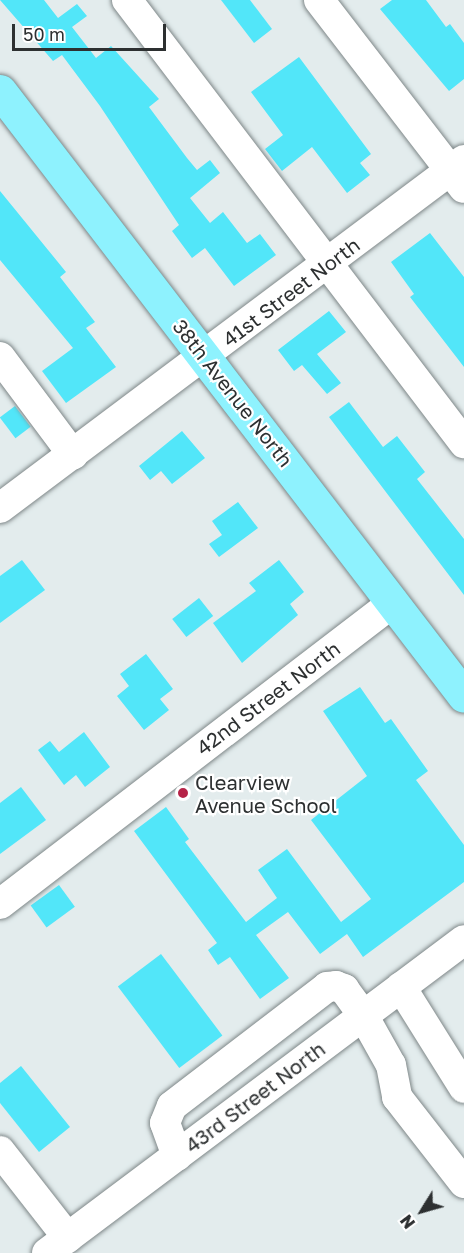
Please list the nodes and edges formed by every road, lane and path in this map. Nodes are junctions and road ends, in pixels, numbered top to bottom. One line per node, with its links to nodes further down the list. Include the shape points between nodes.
1 (127, 0): 5 (street)
2 (319, 0): 4 (street)
3 (0, 92): 7 (main road, 38th Avenue North)
4 (459, 173): 5 (street, 41st Street North)
5 (328, 264): 7 (street, 41st Street North); 8 (street)
6 (0, 357): 9 (street)
7 (205, 357): 9 (street, 41st Street North); 11 (main road, 38th Avenue North)
8 (464, 443)
9 (73, 455): 10 (street, 41st Street North)
10 (0, 508)
11 (393, 602): 12 (main road, 38th Avenue North); 13 (street, 42nd Street North)
12 (464, 696)
13 (0, 904)
14 (464, 940): 15 (street, 43rd Street North)
15 (401, 987): 16 (street, 43rd Street North); 17 (street)
16 (363, 1015): 18 (street); 21 (street, 43rd Street North); 21 (street, via 344,989 327,987 184,1093 165,1123)
17 (431, 1035): 18 (street); 19 (street)
18 (391, 1065): 22 (street, via 397,1097)
19 (464, 1088)
20 (0, 1151): 23 (street)
21 (177, 1156): 23 (street, 43rd Street North)
22 (464, 1183)
23 (57, 1246)

